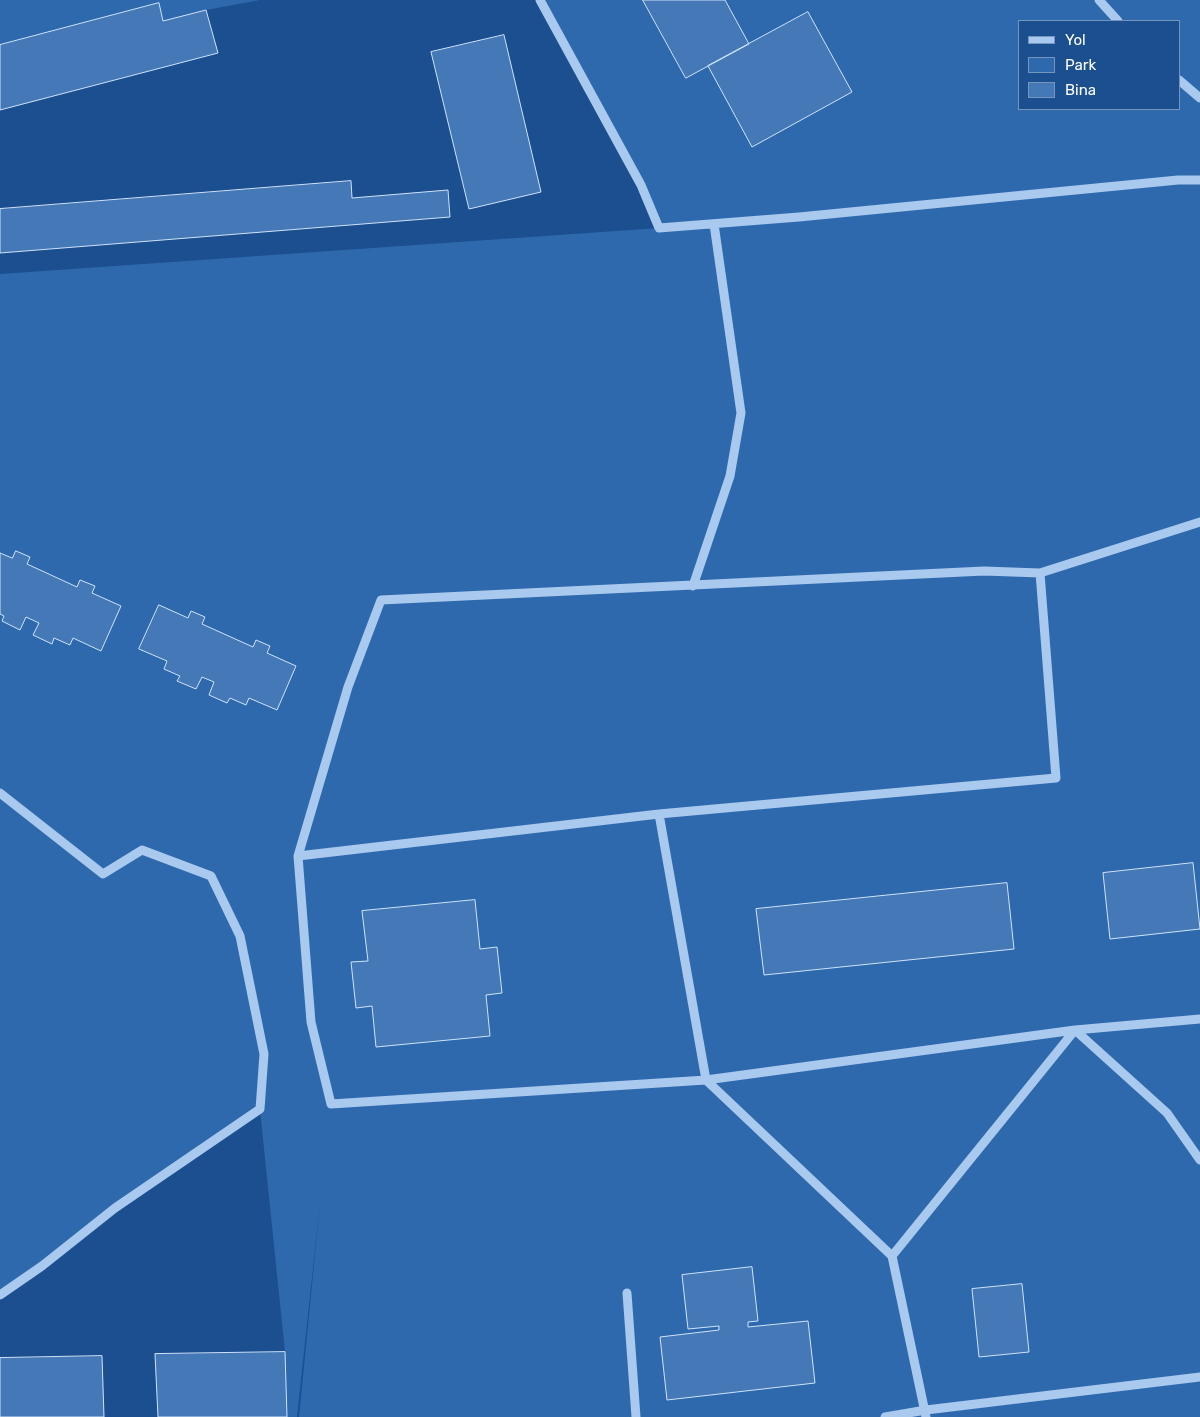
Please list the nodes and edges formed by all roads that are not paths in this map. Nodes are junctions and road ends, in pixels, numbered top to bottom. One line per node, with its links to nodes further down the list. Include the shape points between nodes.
1 (540, 0): 7 (lane, via 641,185 659,228)
2 (1100, 0): 3 (lane)
3 (1117, 20)
4 (1180, 81): 5 (lane)
5 (1200, 98)
6 (1200, 180): 7 (lane)
7 (714, 224): 10 (lane, via 741,413 730,476)
8 (1200, 522): 9 (lane)
9 (1040, 573): 10 (lane, via 984,571); 12 (lane, via 1056,778)
10 (693, 586): 13 (lane, via 382,600 348,687)
11 (0, 792): 20 (lane, via 103,874 142,850 211,876 240,936 264,1054 260,1109 115,1208)
12 (659, 814): 13 (lane); 16 (lane)
13 (298, 856): 16 (lane, via 312,1022 331,1104)
14 (1200, 1019): 15 (lane)
15 (1074, 1030): 16 (lane); 17 (lane, via 1167,1113); 18 (lane)
16 (706, 1080): 18 (lane)
17 (1200, 1160)
18 (892, 1256): 22 (lane)
19 (627, 1293): 23 (lane)
20 (0, 1295)
21 (1200, 1377): 22 (lane)
22 (926, 1414): 24 (lane)
23 (636, 1417)
24 (885, 1417)

